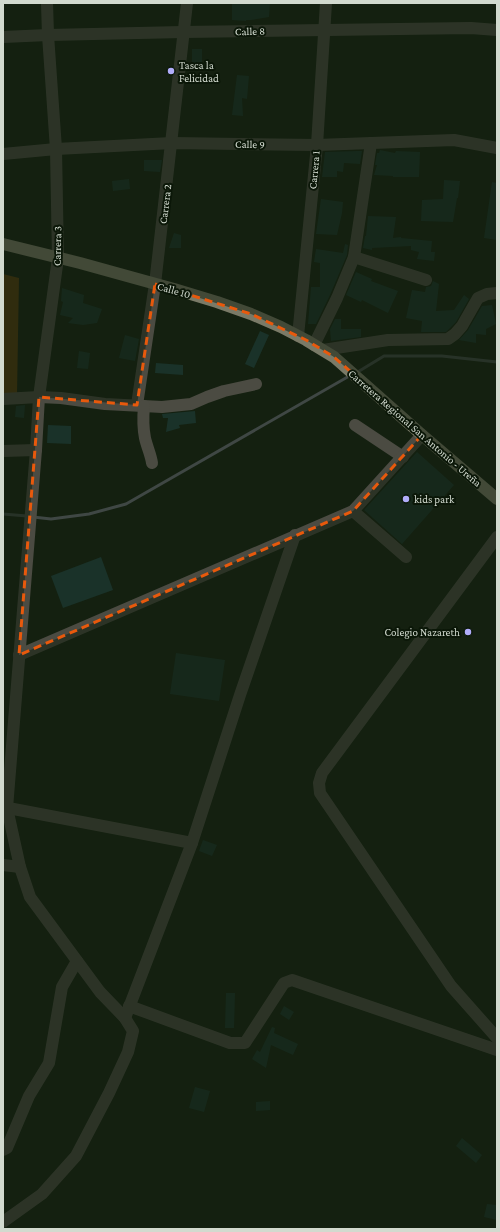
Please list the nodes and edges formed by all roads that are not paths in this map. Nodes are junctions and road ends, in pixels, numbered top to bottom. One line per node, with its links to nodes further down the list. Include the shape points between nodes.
1 (47, 3): 7 (street, Carrera 3)
2 (187, 3): 6 (street, Carrera 2)
3 (326, 3): 4 (street, Carrera 1)
4 (325, 30): 5 (street, Calle 8); 6 (street, Calle 8); 12 (street, Carrera 1)
5 (497, 30)
6 (183, 32): 7 (street, Calle 8); 9 (street, Carrera 2)
7 (48, 35): 8 (street, Calle 8); 14 (street, Carrera 3)
8 (3, 37)
9 (172, 143): 12 (street, Calle 9); 14 (street, Calle 9); 20 (street, Carrera 2)
10 (371, 143): 12 (street, Calle 9); 13 (street, Calle 9, via 454,140); 17 (street)
11 (497, 144): 13 (street)
12 (317, 146): 22 (street, Carrera 1)
13 (497, 148)
14 (56, 149): 15 (street, Calle 9); 18 (street, Carrera 3)
15 (3, 154)
16 (4, 244): 18 (main road, Calle 10)
17 (354, 257): 19 (street); 23 (street)
18 (58, 258): 20 (main road, Calle 10); 26 (street, Carrera 3)
19 (426, 280)
20 (156, 284): 22 (main road, Calle 10, via 251,314); 28 (street, Carrera 2)
21 (497, 293): 23 (street, via 478,298 462,326 448,339 388,340)
22 (298, 336): 23 (main road, Calle 10)
23 (318, 348): 24 (main road, Calle 10)
24 (334, 357): 30 (main road, Carretera Regional San Antonio - Ureña)
25 (256, 384): 28 (street, via 224,391 191,404)
26 (39, 397): 27 (street); 28 (street); 31 (street, Carrera 3)
27 (3, 399)
28 (140, 406): 34 (street, Carrera 2)
29 (355, 425): 33 (street)
30 (422, 435): 33 (street); 35 (main road, Carretera Regional San Antonio - Ureña)
31 (36, 450): 32 (street); 40 (street, Carrera 3)
32 (3, 451)
33 (403, 457): 36 (street)
34 (152, 464)
35 (497, 499)
36 (353, 511): 37 (street); 39 (street)
37 (295, 536): 40 (street); 42 (street)
38 (497, 537): 48 (street, via 322,773 319,783 320,793 452,986)
39 (406, 558)
40 (19, 655): 41 (street, Carrera 3)
41 (5, 807): 42 (street); 44 (street, Carrera 3)
42 (192, 843): 46 (street)
43 (3, 865): 44 (street)
44 (20, 867): 45 (street, Carrera 3, via 30,897)
45 (77, 961): 47 (street, Carrera 3, via 100,992); 50 (street, via 62,987 49,1064 29,1096 7,1148)
46 (129, 1006): 47 (street); 49 (street, via 230,1043 245,1043 284,983 292,980)
47 (125, 1018): 51 (street, via 133,1031 128,1052 76,1156 42,1194)
48 (497, 1038)
49 (497, 1050)
50 (3, 1150)
51 (3, 1222)

